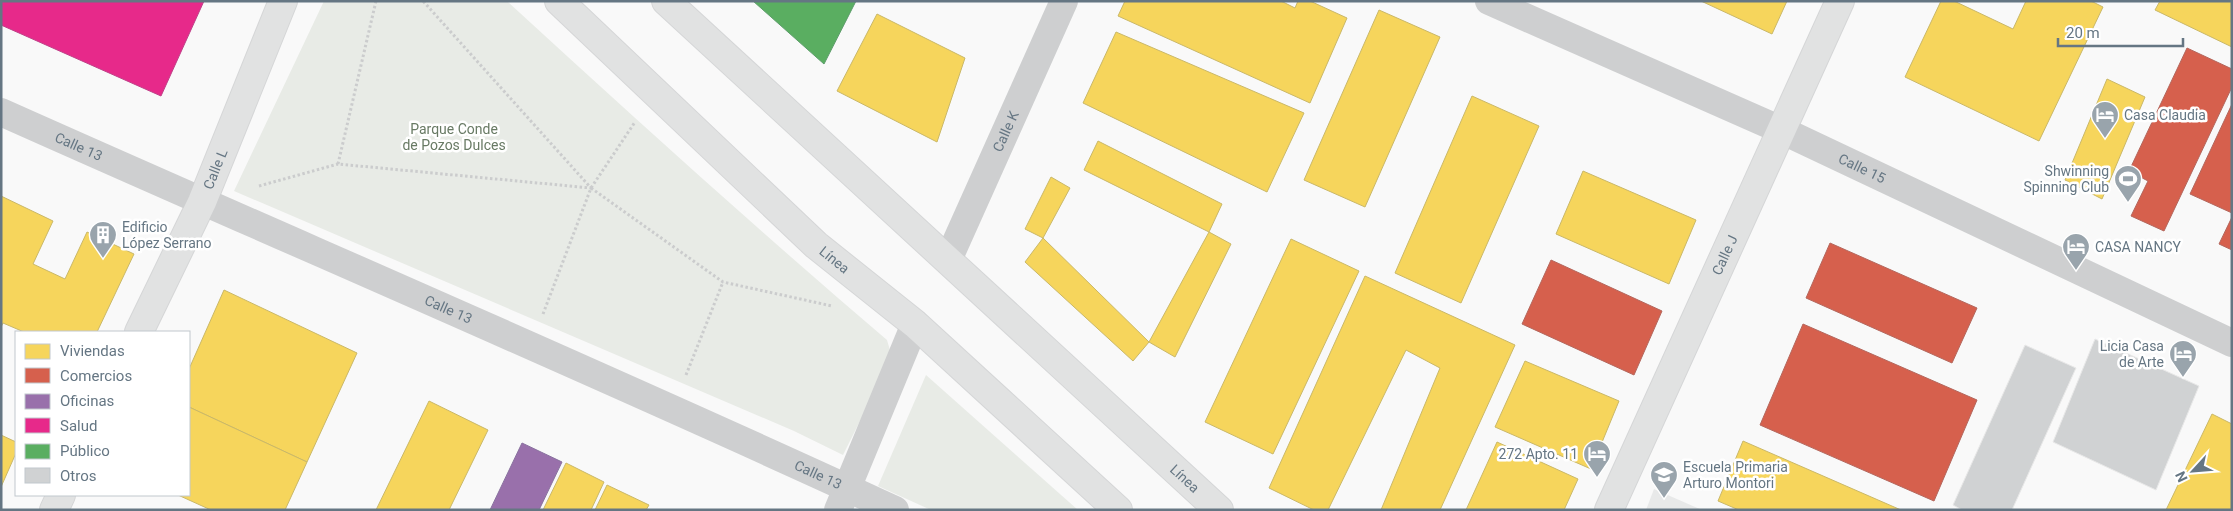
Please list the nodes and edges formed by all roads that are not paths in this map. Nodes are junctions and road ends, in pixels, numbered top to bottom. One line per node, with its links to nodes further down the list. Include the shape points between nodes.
1 (283, 1): 9 (main road, Calle L)
2 (559, 1): 11 (main road, Línea, via 816,245)
3 (666, 1): 10 (main road, Línea)
4 (1064, 1): 10 (street, Calle K)
5 (1489, 1): 8 (street, Calle 15)
6 (1840, 1): 8 (main road, Calle J)
7 (1, 112): 9 (street, Calle 13)
8 (1781, 130): 13 (street, Calle 15); 20 (main road, Calle J)
9 (202, 202): 12 (main road, Calle L); 15 (street, Calle 13, via 672,408)
10 (948, 260): 19 (main road, Línea)
11 (915, 324): 15 (street); 18 (main road, Línea)
12 (139, 331)
13 (2232, 343)
14 (61, 496): 16 (main road)
15 (843, 499): 17 (street, Calle 13)
16 (54, 510)
17 (895, 510)
18 (1118, 510)
19 (1218, 510)
20 (1609, 510)

